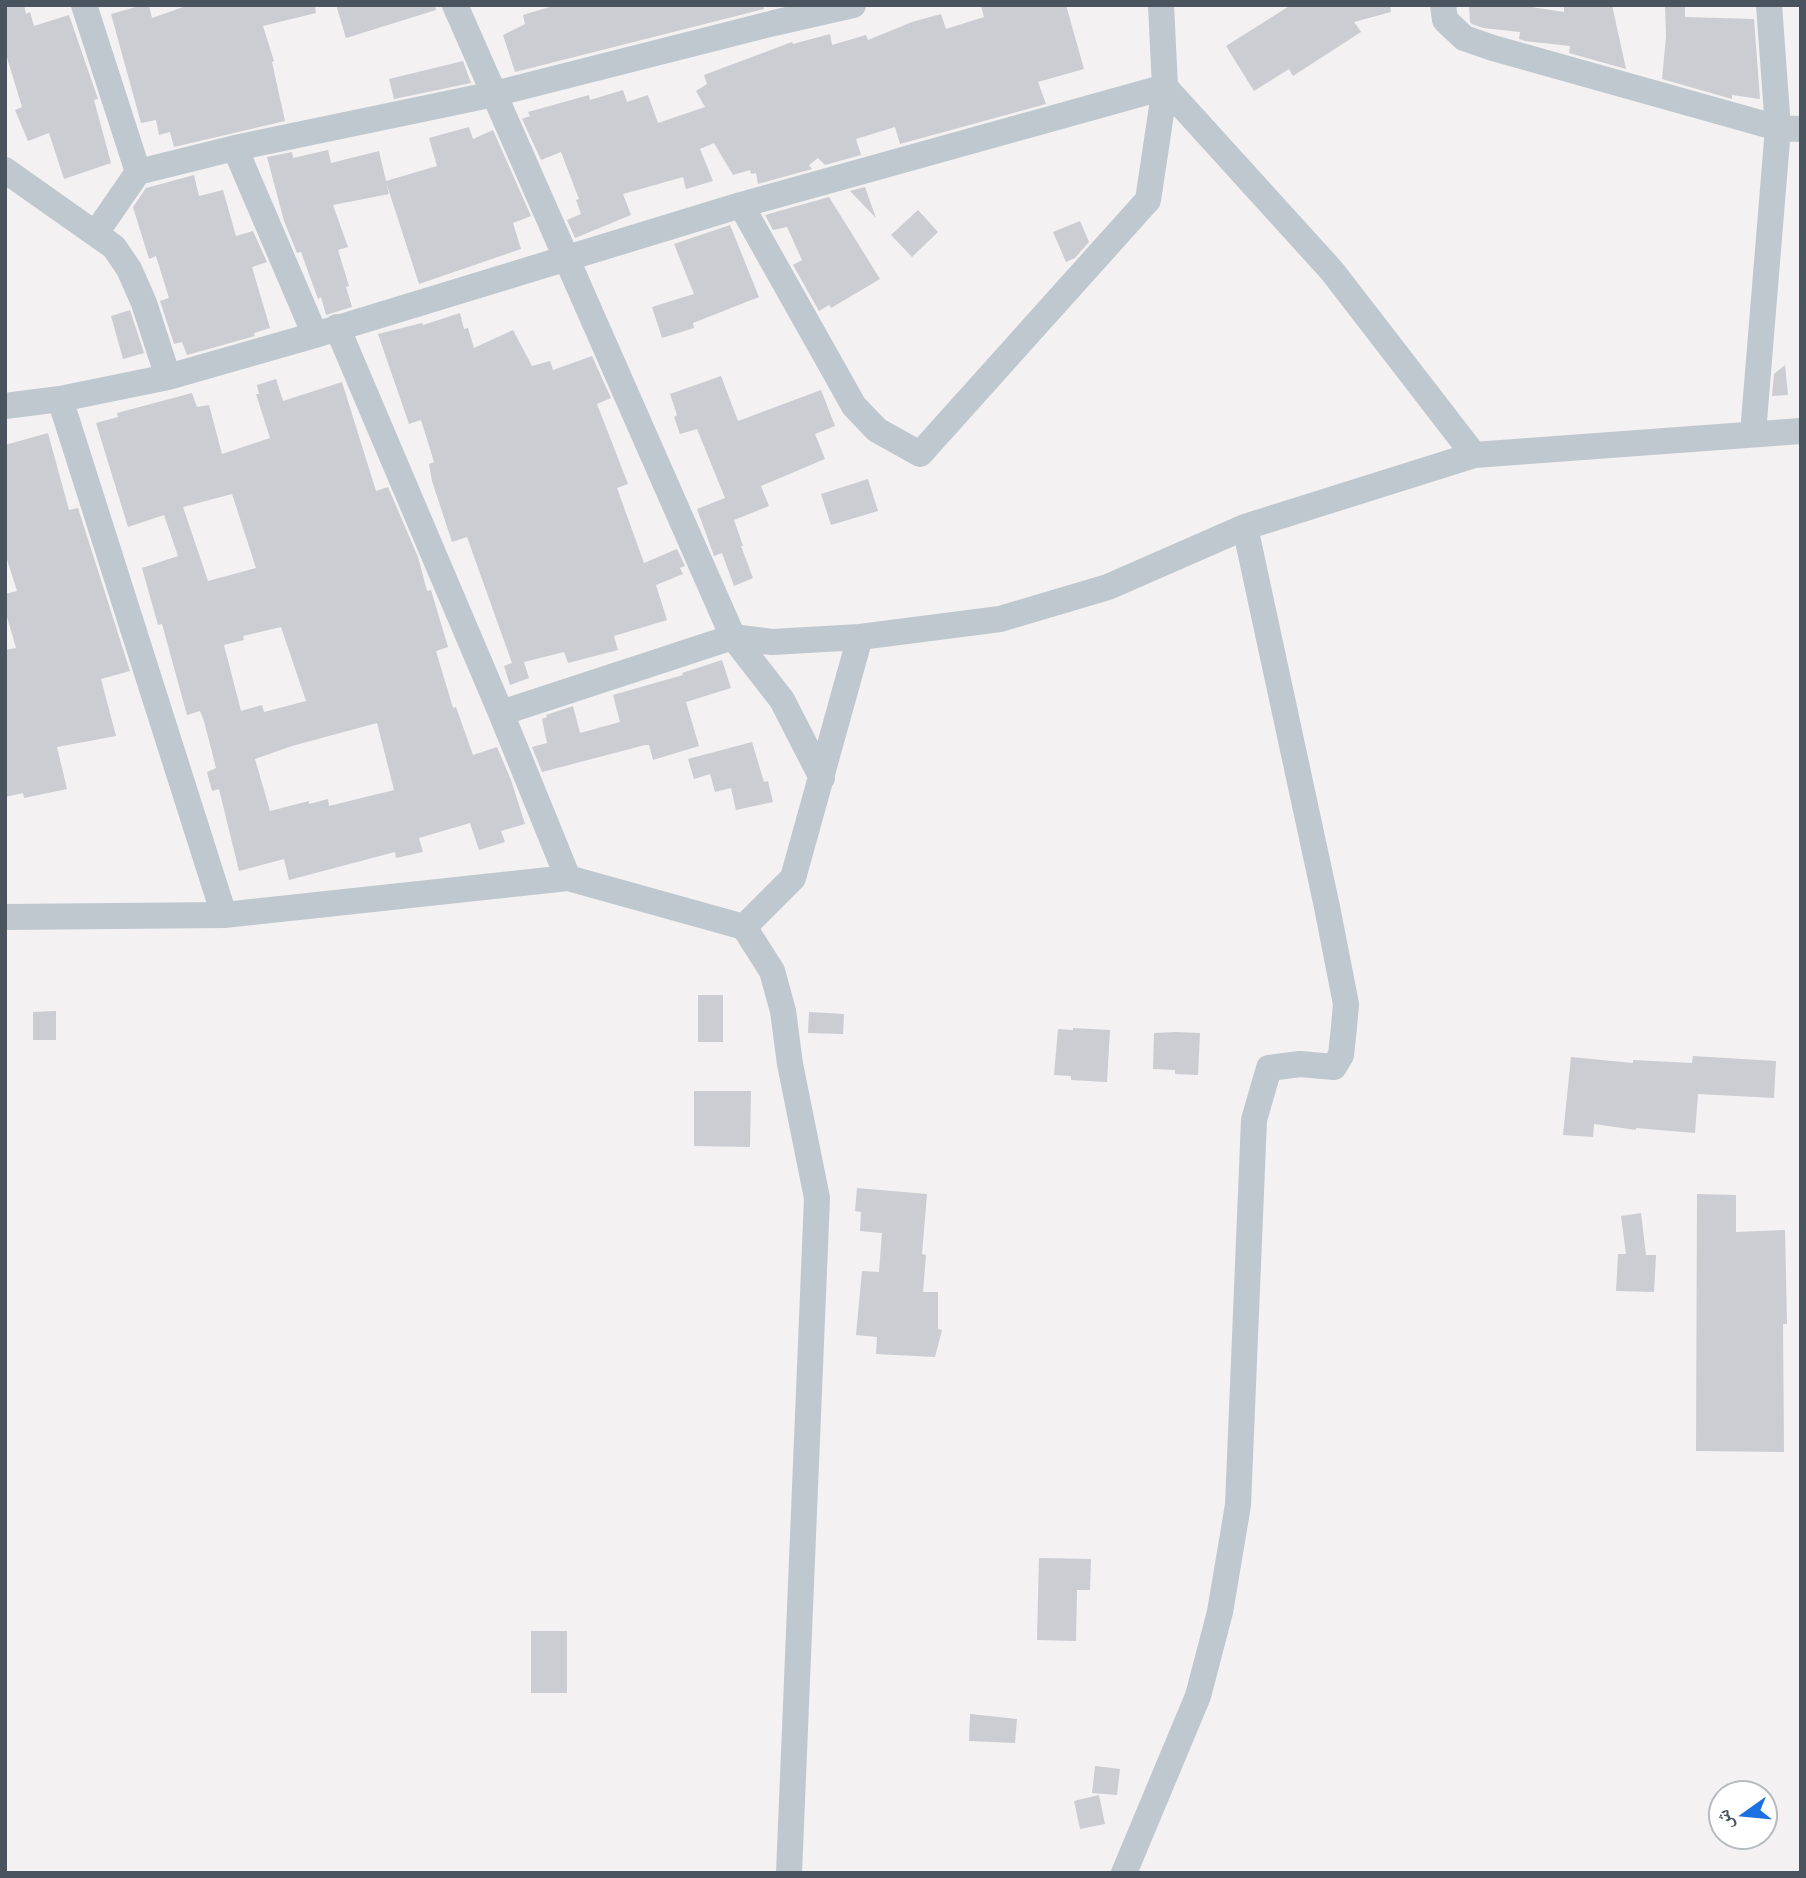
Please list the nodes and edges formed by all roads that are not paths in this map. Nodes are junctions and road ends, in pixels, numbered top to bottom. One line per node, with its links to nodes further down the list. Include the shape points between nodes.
1 (84, 5): 13 (street)
2 (455, 5): 9 (street)
3 (853, 5): 7 (street)
4 (1161, 5): 8 (street)
5 (1443, 5): 10 (street, via 1445,20 1464,37)
6 (1769, 5): 10 (street)
7 (771, 14): 9 (street)
8 (1165, 87): 14 (street); 14 (street, via 1148,200 920,454 877,430 855,407); 23 (street, via 1332,271)
9 (494, 94): 11 (street); 16 (street)
10 (1789, 129): 22 (street)
11 (235, 148): 13 (street); 17 (street)
12 (5, 170): 15 (street)
13 (138, 172): 15 (street)
14 (741, 205): 16 (street)
15 (96, 233): 18 (street, via 114,247 129,269)
16 (566, 257): 17 (street); 25 (street)
17 (326, 331): 18 (street); 27 (street)
18 (168, 377): 19 (street)
19 (60, 399): 20 (street); 30 (street)
20 (5, 406)
21 (1801, 431): 22 (street)
22 (1753, 433): 23 (street)
23 (1475, 455): 24 (street)
24 (1245, 527): 26 (street, via 1108,587 1000,619); 34 (street, via 1327,908 1345,1016 1341,1055 1334,1067 1300,1063 1269,1068 1254,1120 1238,1505 1220,1612 1198,1696)
25 (733, 637): 26 (street, via 772,642); 27 (street); 28 (street, via 782,700)
26 (860, 637): 28 (street)
27 (501, 713): 29 (street)
28 (822, 778): 32 (street, via 793,878)
29 (568, 878): 30 (street); 32 (street)
30 (224, 915): 31 (street)
31 (5, 917)
32 (744, 926): 33 (street, via 772,971 783,1011 817,1198)
33 (789, 1873)
34 (1124, 1873)

